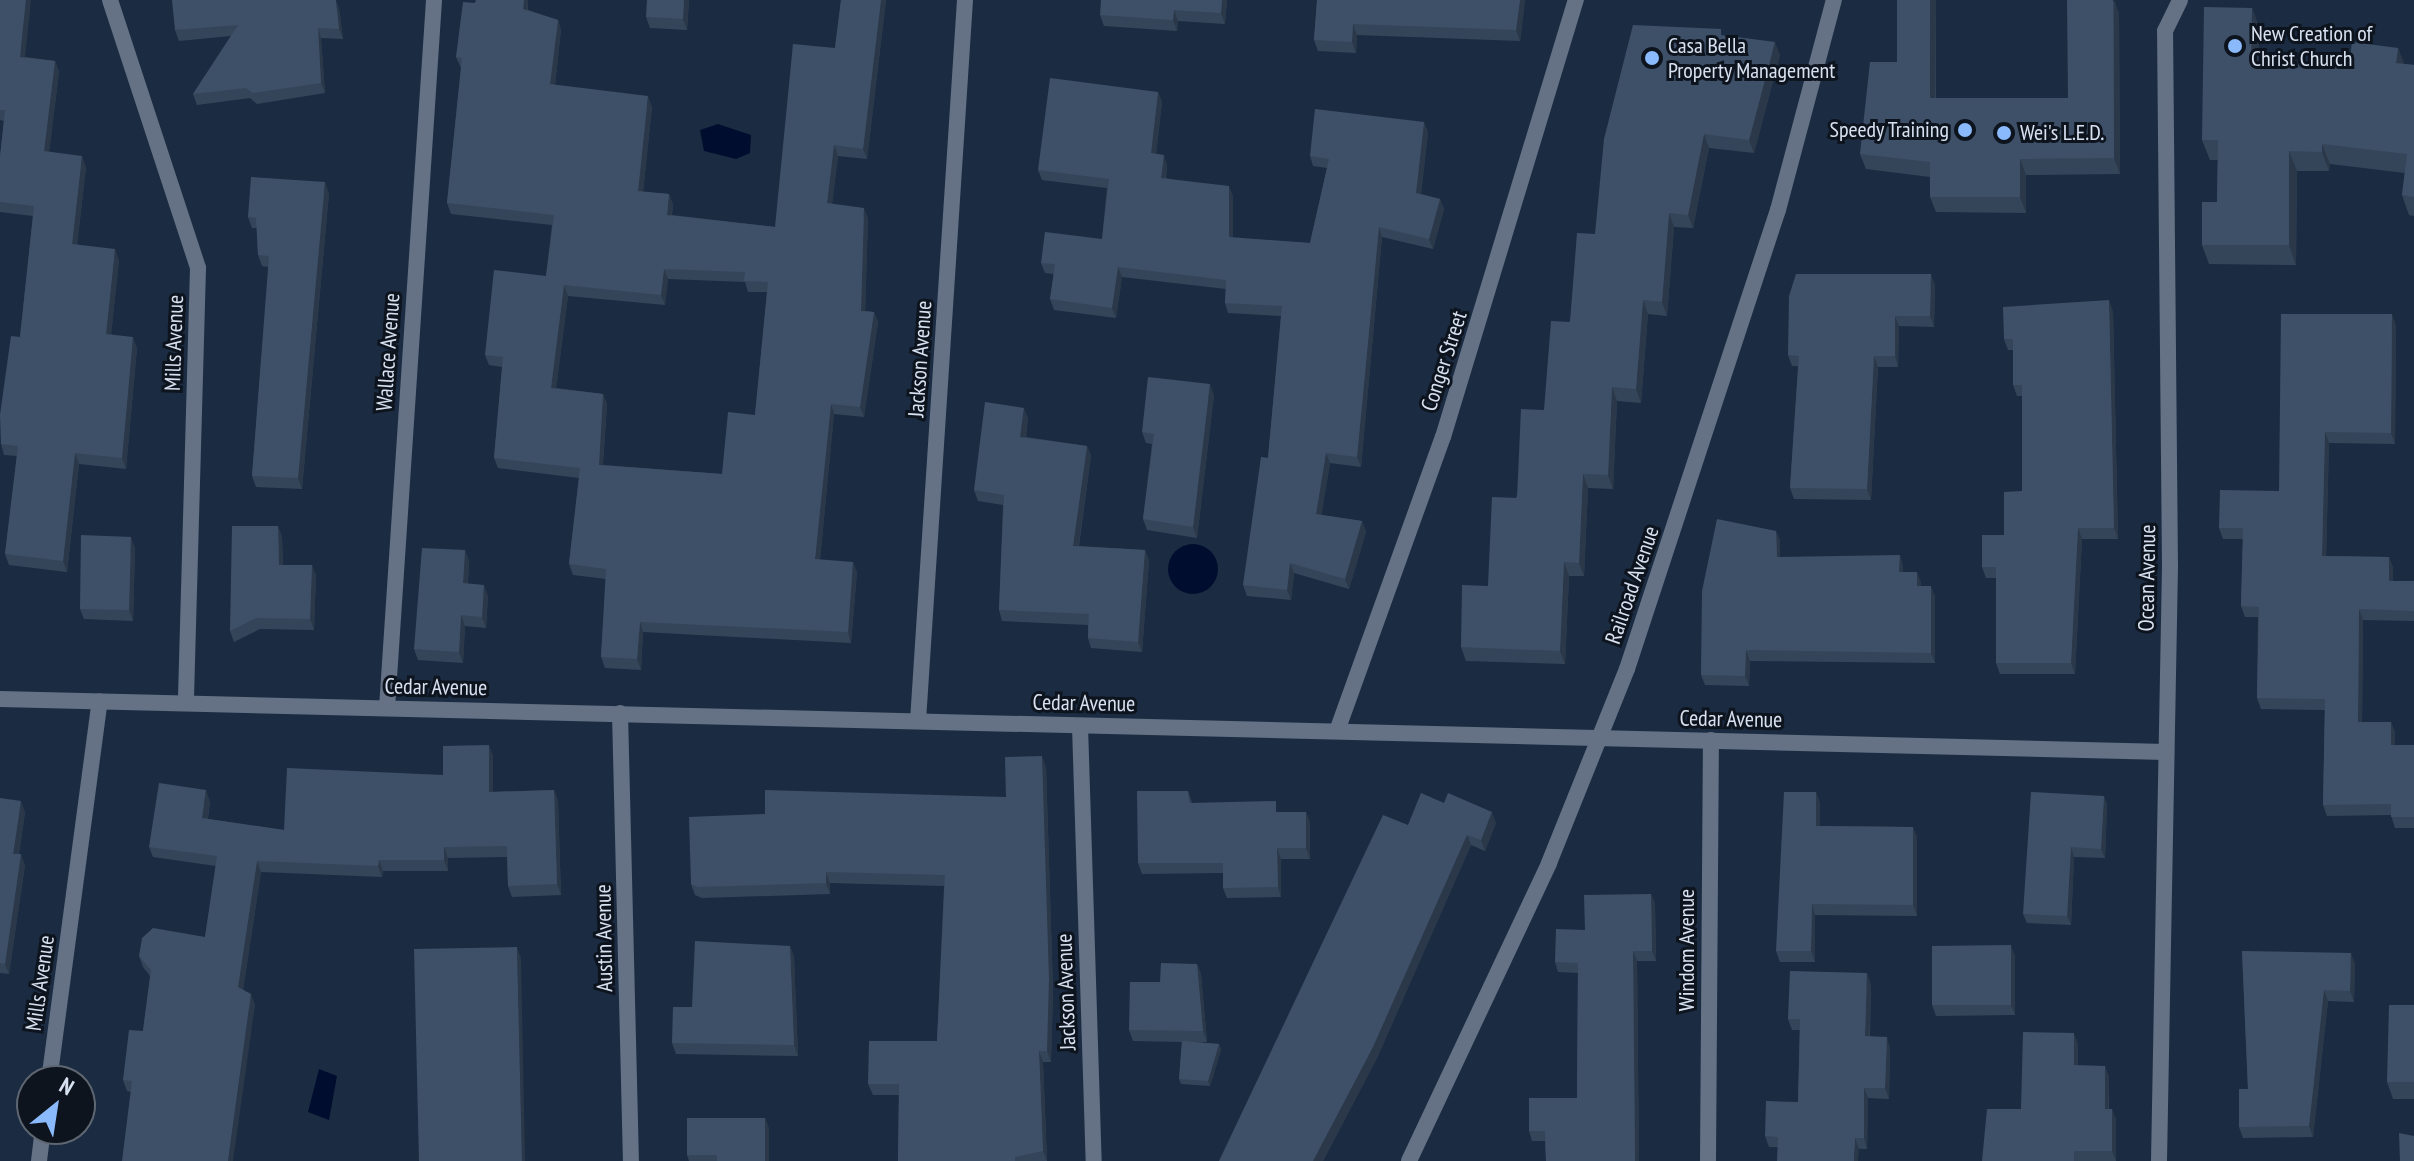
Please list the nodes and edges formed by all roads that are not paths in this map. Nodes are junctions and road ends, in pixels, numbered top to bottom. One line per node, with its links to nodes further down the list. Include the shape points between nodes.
1 (110, 0): 9 (street, Mills Avenue, via 198,268)
2 (434, 0): 10 (street, Wallace Avenue)
3 (965, 0): 12 (street, Jackson Avenue)
4 (1576, 0): 14 (street, Conger Street, via 1443,437)
5 (1834, 0): 15 (street, Railroad Avenue, via 1743,323 1651,600)
6 (2180, 0): 17 (street, Ocean Avenue, via 2165,31)
7 (0, 699): 8 (street, Cedar Avenue)
8 (100, 701): 9 (street, Cedar Avenue); 18 (street, Mills Avenue)
9 (186, 702): 10 (street, Cedar Avenue)
10 (387, 708): 11 (street, Cedar Avenue)
11 (620, 713): 12 (street, Cedar Avenue); 19 (street, Austin Avenue)
12 (918, 721): 13 (street, Cedar Avenue)
13 (1080, 726): 14 (street, Cedar Avenue); 20 (street, Jackson Avenue)
14 (1337, 731): 15 (street, Cedar Avenue)
15 (1597, 737): 16 (street, Cedar Avenue); 21 (street, Railroad Avenue, via 1549,863)
16 (1711, 740): 17 (street, Cedar Avenue); 22 (street, Windom Avenue)
17 (2166, 752): 23 (street, Ocean Avenue)
18 (51, 1065)
19 (631, 1161)
20 (1094, 1161)
21 (1409, 1161)
22 (1708, 1161)
23 (2159, 1161)

